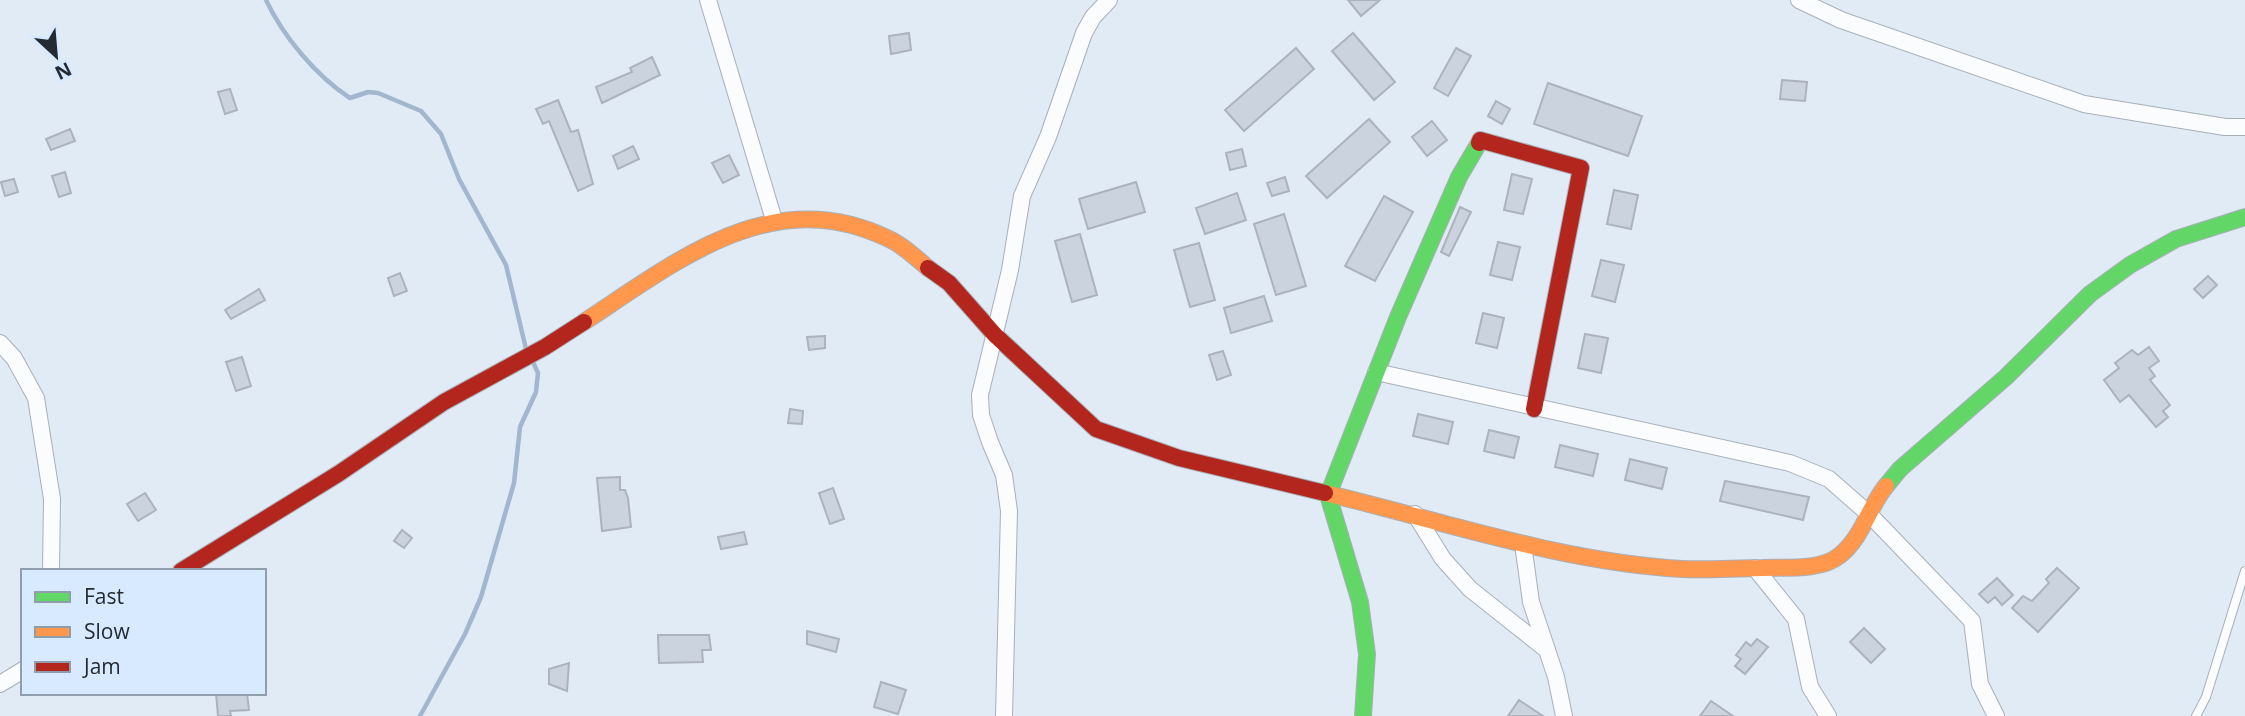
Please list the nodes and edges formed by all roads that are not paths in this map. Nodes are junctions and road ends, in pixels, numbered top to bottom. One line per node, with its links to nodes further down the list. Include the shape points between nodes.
1 (708, 0): 6 (street)
2 (1109, 0): 7 (street, via 1084,33 1022,196)
3 (1799, 0): 4 (street, via 1841,20 2084,104)
4 (2245, 127)
5 (2245, 217): 13 (street, via 2176,239 2090,294 2006,377 1900,469)
6 (774, 220): 7 (street, via 841,223 890,239 949,283); 17 (street, via 730,233 654,276 545,347 444,402)
7 (995, 335): 11 (street, via 1096,429 1179,458); 22 (street, via 980,395 987,433 1004,475 1009,511)
8 (0, 343): 16 (street, via 36,398 52,499)
9 (1376, 372): 10 (street); 10 (street, via 1459,177 1480,140 1581,168); 11 (street)
10 (1534, 409): 13 (street, via 1790,463 1829,479)
11 (1328, 495): 12 (street); 23 (street, via 1360,602 1367,654)
12 (1415, 514): 14 (street); 19 (street, via 1443,559 1470,589)
13 (1870, 515): 15 (street, via 1839,556 1826,563); 26 (street, via 1972,621 1980,684)
14 (1523, 544): 15 (street, via 1683,569); 19 (street, via 1531,602)
15 (1755, 568): 25 (street, via 1796,619 1810,687)
16 (51, 569)
17 (184, 569)
18 (2245, 571): 27 (lane)
19 (1547, 650): 24 (street)
20 (21, 671): 21 (street)
21 (0, 684)
22 (1004, 716)
23 (1363, 716)
24 (1564, 716)
25 (1828, 716)
26 (1996, 716)
27 (2196, 716)

